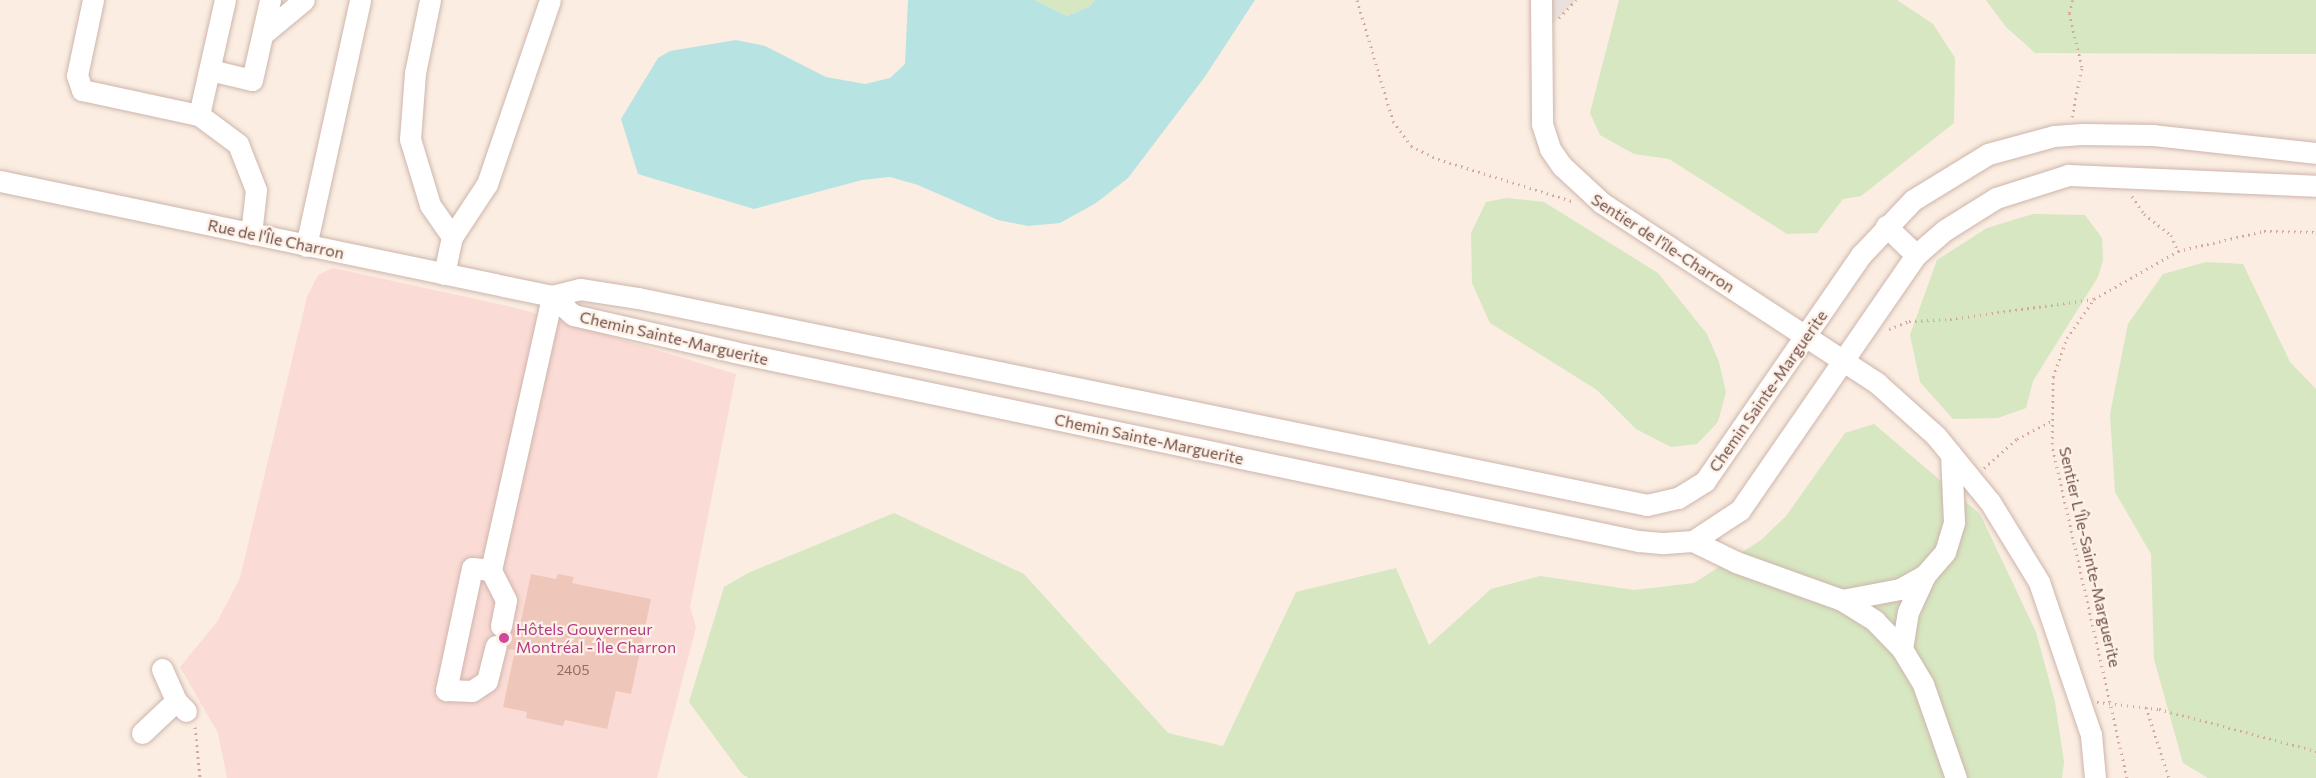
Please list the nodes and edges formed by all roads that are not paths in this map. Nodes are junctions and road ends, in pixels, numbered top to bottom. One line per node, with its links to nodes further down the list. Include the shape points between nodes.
1 (93, 0): 11 (street, via 77,75 82,90)
2 (225, 0): 10 (street)
3 (270, 0): 9 (street)
4 (304, 0): 9 (street)
5 (360, 0): 18 (street)
6 (430, 0): 17 (street, via 415,73 410,139 430,205)
7 (550, 0): 17 (street, via 487,184)
8 (1541, 0): 22 (street, via 1542,124 1550,149 1562,166 1602,203)
9 (263, 34): 10 (street, via 252,80)
10 (210, 70): 11 (street)
11 (199, 115): 16 (street, via 238,144 248,163 256,190)
12 (2316, 153): 15 (street, Chemin Sainte-Marguerite, via 2152,135 2054,136 1988,154 1913,200)
13 (0, 181): 16 (street, Rue de l'Île Charron)
14 (2316, 186): 19 (street, via 2068,175 1996,198 1945,230)
15 (1886, 226): 19 (street); 22 (street, Chemin Sainte-Marguerite, via 1861,255)
16 (251, 234): 18 (street, Rue de l'Île Charron)
17 (453, 237): 20 (street)
18 (306, 246): 20 (street, Rue de l'Île Charron)
19 (1916, 255): 23 (street, via 1875,309)
20 (444, 274): 21 (street, Rue de l'Île Charron)
21 (552, 296): 22 (street, Chemin Sainte-Marguerite, via 580,289 638,298 1647,505 1678,498 1705,481); 25 (street, Chemin Sainte-Marguerite, via 573,315 734,352 1639,541); 26 (street)
22 (1808, 338): 23 (street)
23 (1846, 362): 24 (street, via 1877,383); 25 (street, via 1740,510)
24 (1951, 454): 27 (street, via 1954,522 1945,552); 33 (street, via 1990,502 2039,582 2081,700 2091,735)
25 (1693, 541): 28 (street, via 1736,562)
26 (491, 570): 26 (street, via 506,600 488,681 472,691 446,690 472,568)
27 (1925, 575): 28 (street, via 1900,589); 29 (street, via 1908,612)
28 (1842, 600): 29 (street, via 1875,621)
29 (1902, 649): 32 (street, via 1923,684)
30 (162, 669): 31 (street, via 181,706)
31 (142, 733)
32 (1956, 778)
33 (2095, 778)

